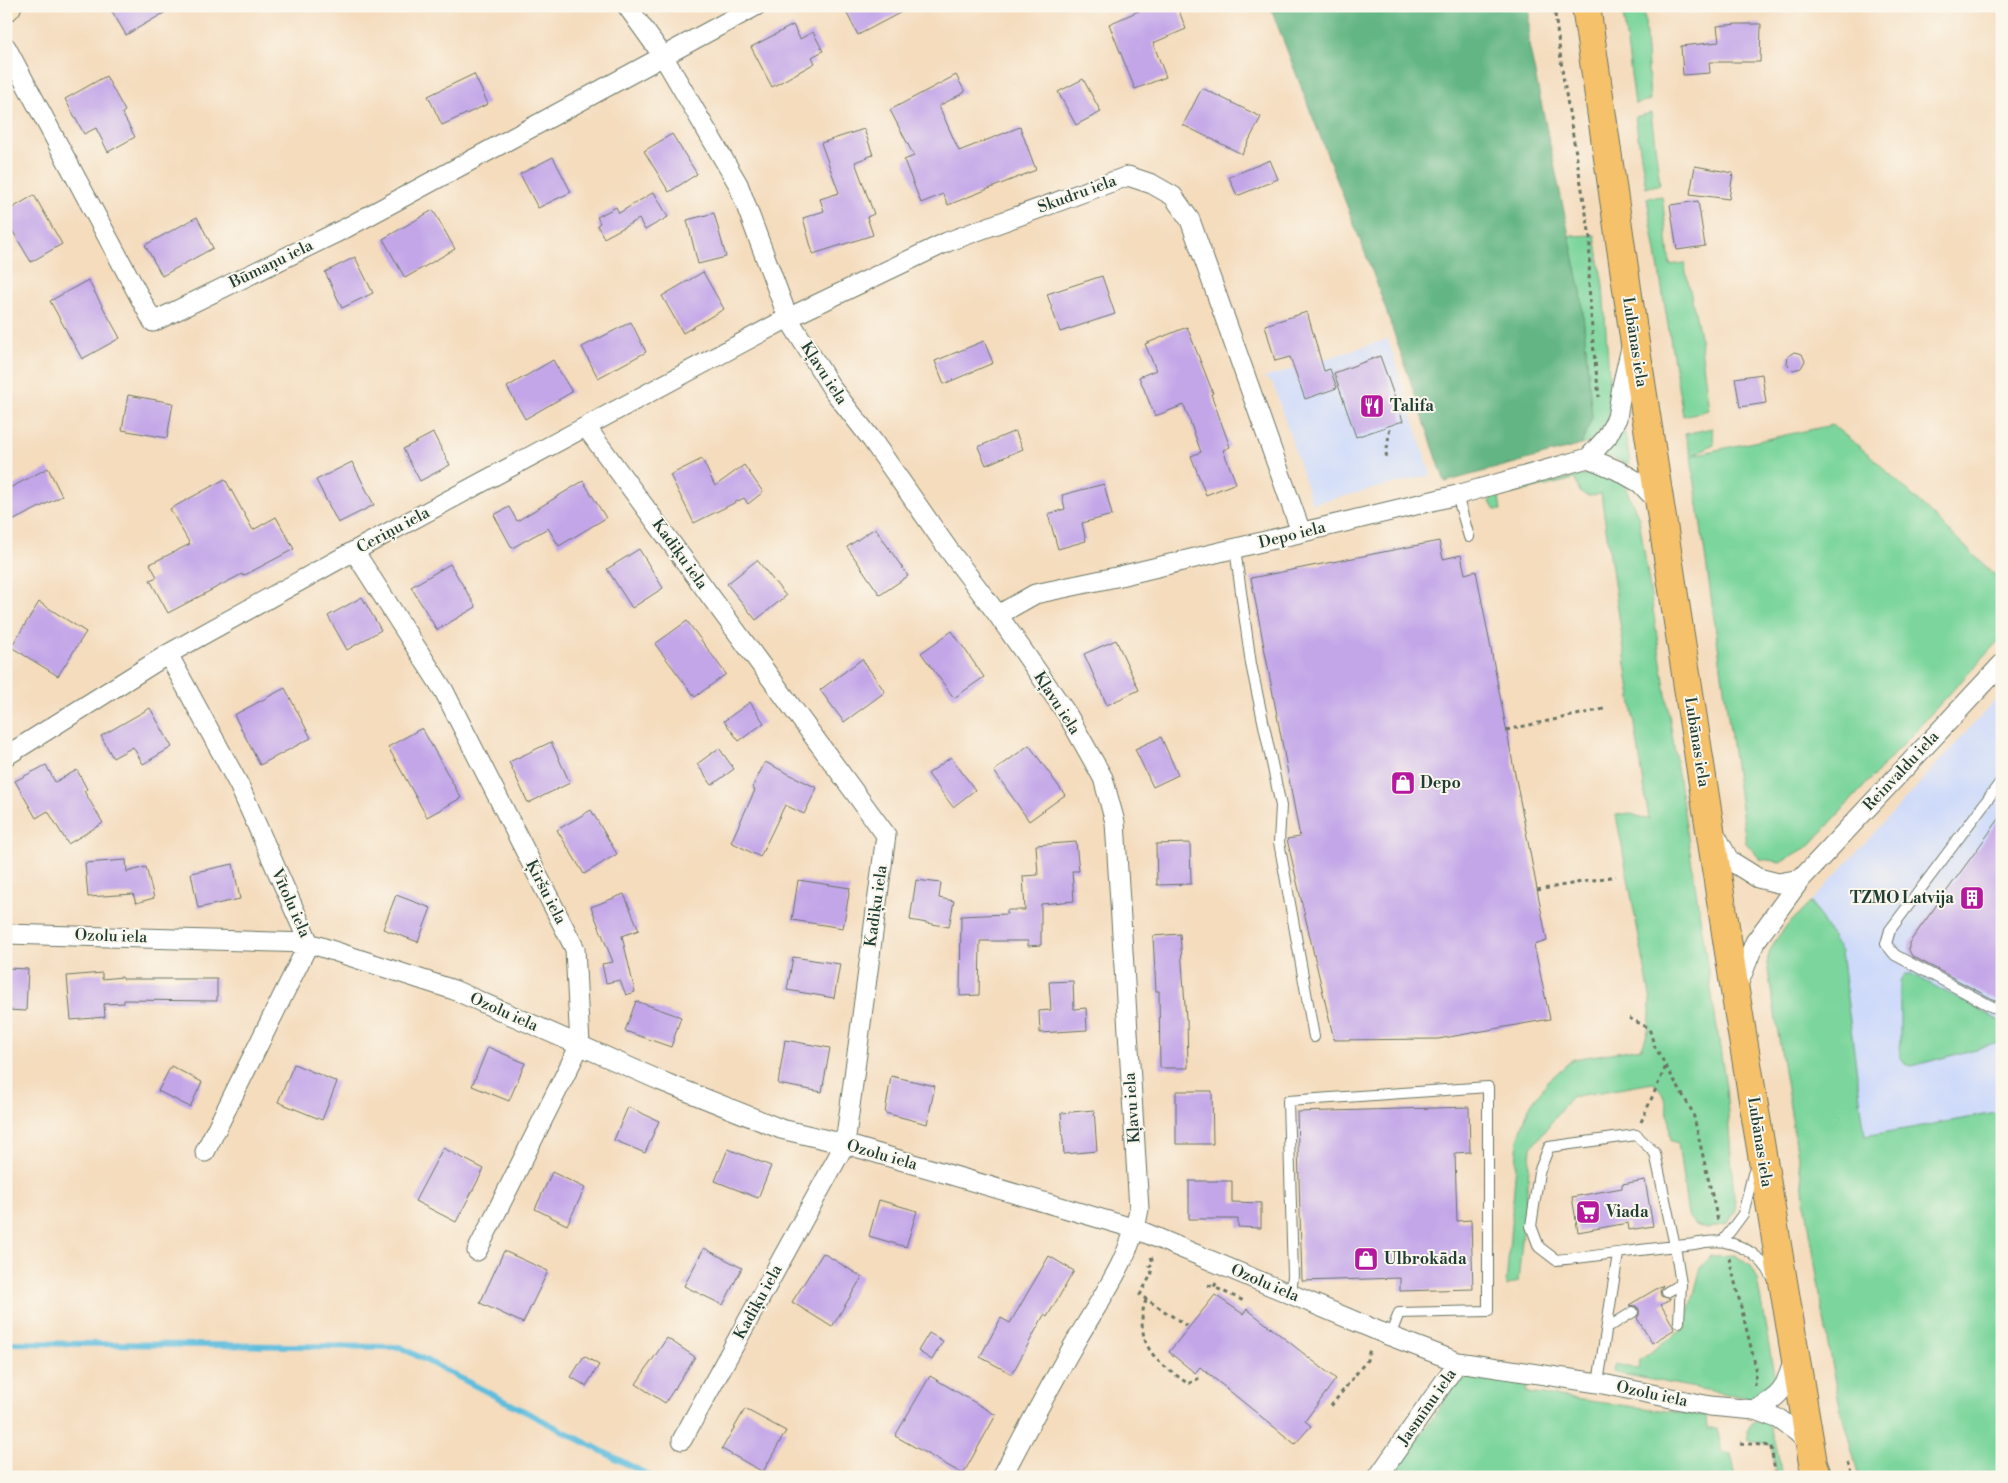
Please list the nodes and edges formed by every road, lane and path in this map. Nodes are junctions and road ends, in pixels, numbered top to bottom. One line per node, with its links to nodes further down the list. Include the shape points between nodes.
1 (627, 6): 6 (street, Kļavu iela)
2 (756, 6): 6 (street)
3 (1554, 6): 9 (path, via 1590,236 1592,334)
4 (1586, 6): 8 (main road, Lubānas iela)
5 (6, 47): 6 (street, Būmaņu iela, via 153,322 346,228)
6 (663, 56): 7 (street, Kļavu iela, via 738,184)
7 (788, 318): 11 (street, Ceriņu iela); 16 (street, Skudru iela, via 947,242 1128,176 1152,184 1173,196 1190,220); 20 (street, Kļavu iela, via 833,390)
8 (1634, 337): 13 (street, via 1617,418 1607,437); 15 (main road, Lubānas iela)
9 (1600, 404)
10 (1390, 426): 12 (path)
11 (586, 427): 19 (street, Ceriņu iela); 41 (street, Kadiķu iela, via 886,835)
12 (1386, 456)
13 (1588, 458): 14 (street, Depo iela); 15 (street, via 1640,484)
14 (1457, 495): 16 (street, Depo iela); 17 (lane)
15 (1660, 504): 27 (main road, Lubānas iela)
16 (1301, 532): 18 (street, Depo iela)
17 (1469, 537)
18 (1235, 548): 20 (street, Depo iela, via 1035,594); 36 (lane, via 1250,664 1281,806 1280,842)
19 (354, 551): 21 (street, Ceriņu iela); 37 (street, Ķiršu iela, via 444,691 575,950)
20 (998, 615): 43 (street, Kļavu iela, via 1071,722 1102,778 1115,822 1139,1209)
21 (168, 654): 25 (street, Ceriņu iela); 32 (street, Vītolu iela, via 239,785)
22 (2002, 664): 29 (street, Reinvaldu iela)
23 (1604, 709): 24 (path)
24 (1506, 730)
25 (6, 756)
26 (2002, 780): 34 (lane, via 1890,930 1886,944 1895,955)
27 (1710, 824): 29 (street, via 1729,860 1758,878 1778,883); 33 (main road, Lubānas iela)
28 (1616, 876): 30 (path)
29 (1801, 879): 33 (street, Reinvaldu iela, via 1755,942)
30 (1537, 890)
31 (6, 934): 32 (street, Ozolu iela)
32 (309, 943): 37 (street, Ozolu iela, via 454,990); 42 (street, Vītolu iela)
33 (1735, 991): 39 (main road, Lubānas iela)
34 (2002, 1012)
35 (1629, 1018): 38 (path, via 1649,1028)
36 (1314, 1037)
37 (580, 1045): 41 (street, Ozolu iela, via 781,1129); 46 (street, Ķiršu iela)
38 (1666, 1066): 40 (path); 44 (path, via 1693,1113)
39 (1759, 1134): 44 (lane, via 1753,1182 1743,1214); 58 (main road, Lubānas iela)
40 (1636, 1135): 45 (lane, via 1655,1153); 48 (lane, via 1549,1147 1539,1172 1531,1226 1540,1246 1556,1260)
41 (845, 1144): 43 (street, Ozolu iela); 70 (street, Kadiķu iela)
42 (205, 1152)
43 (1136, 1229): 54 (street, Ozolu iela); 74 (street, Kļavu iela)
44 (1723, 1241): 45 (lane); 58 (lane, via 1746,1248 1767,1266); 69 (path, via 1756,1368)
45 (1675, 1246): 48 (lane); 50 (lane)
46 (477, 1251)
47 (1150, 1253): 55 (path, via 1154,1262 1149,1268 1152,1273 1140,1295)
48 (1618, 1254): 61 (lane)
49 (1218, 1278): 52 (path)
50 (1681, 1284): 53 (lane); 59 (lane)
51 (1208, 1285): 52 (path)
52 (1214, 1286): 56 (path)
53 (1667, 1292)
54 (1292, 1294): 62 (street, Ozolu iela); 62 (lane, via 1288,1101 1488,1087 1488,1311 1399,1312)
55 (1146, 1300): 60 (path); 66 (path, via 1142,1325 1154,1356 1188,1384)
56 (1244, 1302)
57 (1633, 1312): 61 (lane)
58 (1789, 1317): 64 (main road, Lubānas iela)
59 (1679, 1322)
60 (1187, 1326)
61 (1607, 1328): 67 (lane)
62 (1390, 1336): 65 (street, Ozolu iela)
63 (1372, 1344): 68 (path, via 1367,1360)
64 (1796, 1352): 69 (street, via 1786,1385 1773,1400); 73 (main road, Lubānas iela)
65 (1458, 1362): 67 (street, Ozolu iela); 75 (street, Jasmīnu iela)
66 (1201, 1377)
67 (1598, 1383): 69 (street, Ozolu iela, via 1710,1406)
68 (1331, 1406)
69 (1755, 1410): 73 (street, Ozolu iela, via 1779,1419 1797,1432)
70 (682, 1440)
71 (1740, 1443): 76 (path, via 1771,1446)
72 (1848, 1462): 77 (path)
73 (1813, 1466)
74 (1002, 1477)
75 (1378, 1477)
76 (1776, 1477)
77 (1852, 1477)

